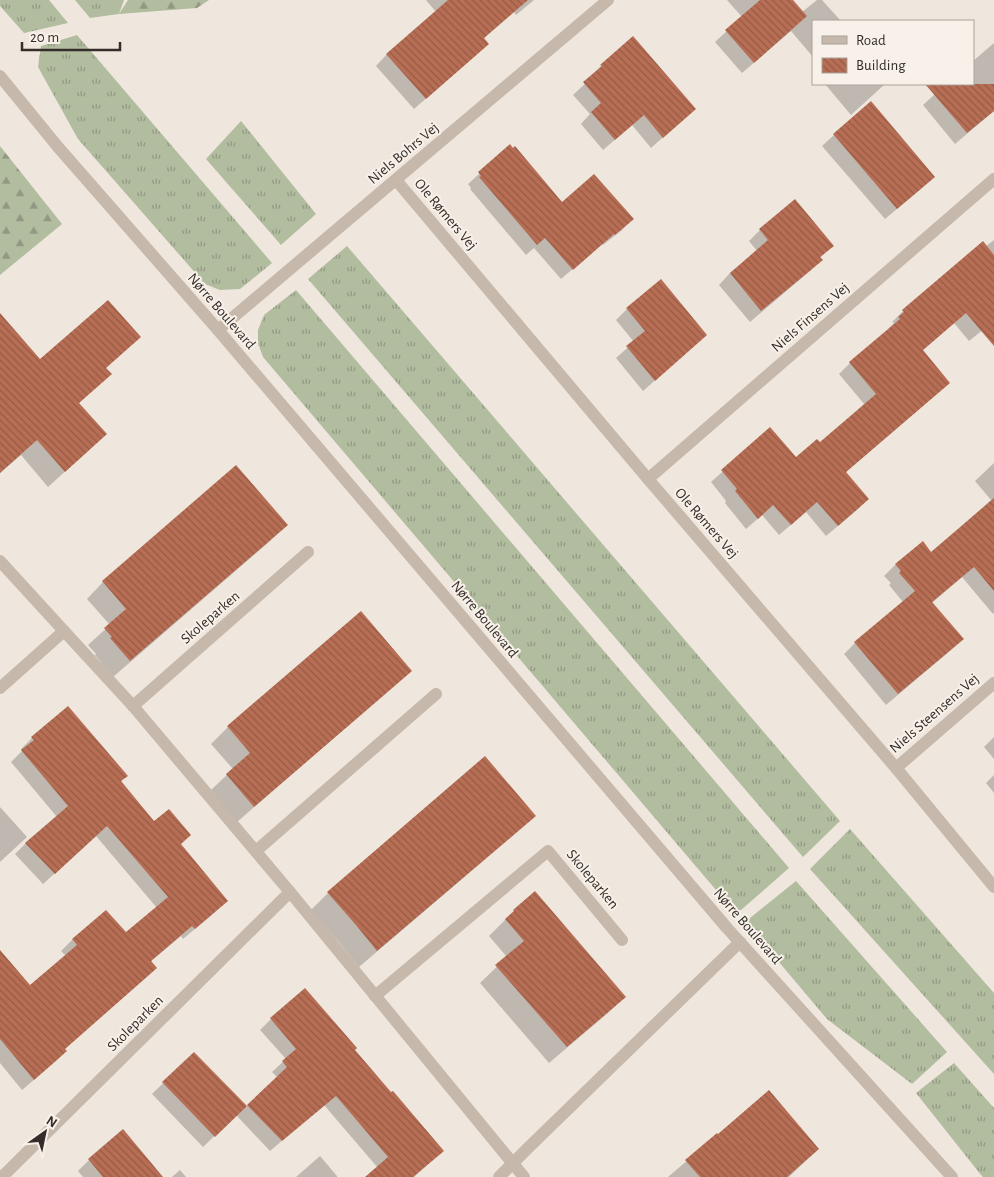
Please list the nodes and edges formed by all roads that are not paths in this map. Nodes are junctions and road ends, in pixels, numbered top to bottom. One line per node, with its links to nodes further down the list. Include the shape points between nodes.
1 (608, 0): 4 (street, Niels Bohrs Vej)
2 (0, 76): 5 (street, Nørre Boulevard)
3 (994, 179): 6 (street, Niels Finsens Vej)
4 (396, 180): 5 (street, Niels Bohrs Vej); 6 (street, Ole Rømers Vej)
5 (218, 330): 19 (street, Nørre Boulevard)
6 (648, 478): 14 (street, Ole Rømers Vej)
7 (308, 552): 13 (street, Skoleparken)
8 (0, 560): 9 (street)
9 (64, 631): 11 (street); 13 (street)
10 (994, 683): 14 (street, Niels Steensens Vej)
11 (0, 688)
12 (436, 694): 15 (street)
13 (133, 706): 15 (street)
14 (896, 768): 16 (street, Ole Rømers Vej)
15 (256, 851): 17 (street)
16 (994, 887)
17 (290, 892): 20 (street); 22 (street, Skoleparken)
18 (622, 940): 20 (street, Skoleparken, via 548,851)
19 (740, 942): 21 (street); 25 (street, Nørre Boulevard)
20 (375, 996): 21 (street)
21 (513, 1163): 23 (street); 24 (street)
22 (2, 1177)
23 (499, 1177)
24 (524, 1177)
25 (952, 1177)

